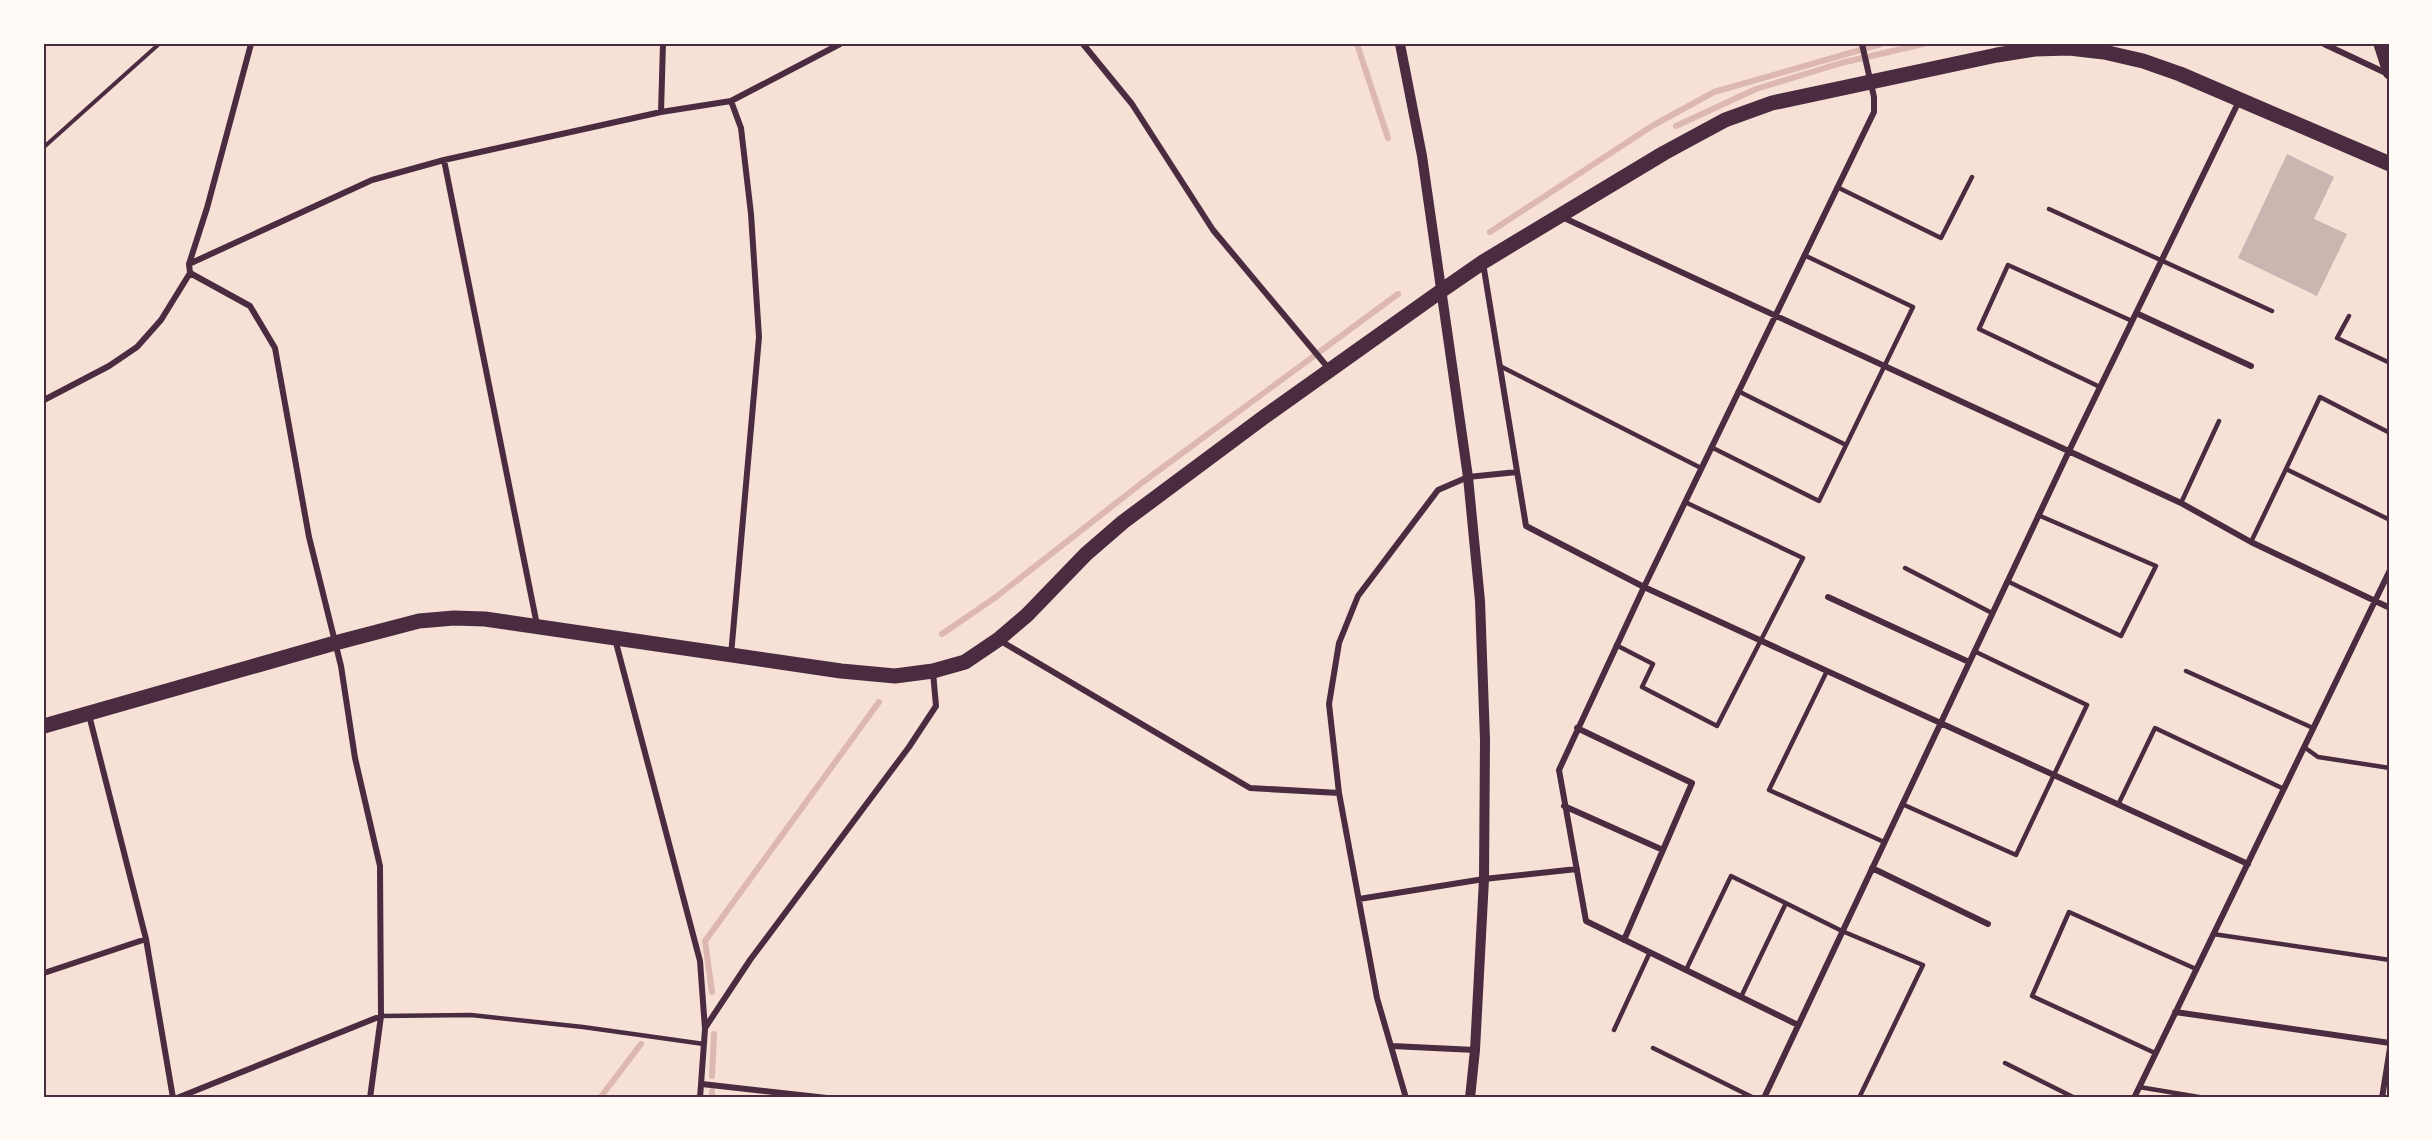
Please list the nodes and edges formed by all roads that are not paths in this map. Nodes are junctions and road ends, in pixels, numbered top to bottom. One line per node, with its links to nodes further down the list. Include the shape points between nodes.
1 (251, 44): 23 (street)
2 (663, 44): 13 (street)
3 (840, 44): 12 (street)
4 (1083, 44): 35 (street, via 1132,104 1213,230)
5 (1400, 44): 25 (street, via 1422,156)
6 (1862, 44): 10 (street)
7 (2324, 44): 9 (street)
8 (2381, 44): 9 (main road)
9 (2390, 74)
10 (1871, 81): 11 (main road, via 1997,55 2069,48 2143,61); 17 (street, via 1874,112); 19 (main road, via 1772,103 1725,120)
11 (2241, 98): 15 (main road); 21 (street)
12 (731, 101): 13 (street); 68 (street, via 741,129 752,214 759,337)
13 (661, 112): 14 (street)
14 (444, 160): 23 (street, via 372,180); 61 (street)
15 (2390, 164)
16 (1972, 177): 17 (lane, via 1941,238)
17 (1837, 187): 20 (street)
18 (2049, 209): 21 (lane)
19 (1559, 216): 22 (main road); 28 (street)
20 (1804, 255): 28 (street); 33 (lane, via 1913,307)
21 (2162, 260): 26 (lane); 27 (street)
22 (1483, 262): 25 (main road); 32 (street)
23 (189, 264): 24 (street)
24 (190, 273): 38 (street, via 161,320 137,347); 65 (street, via 250,306 275,348 309,537)
25 (1441, 291): 35 (main road); 47 (street)
26 (2272, 311)
27 (2136, 313): 30 (street); 34 (street)
28 (1774, 315): 33 (street); 37 (street)
29 (2349, 316): 31 (lane, via 2337,338)
30 (2132, 321): 36 (street); 36 (lane, via 2008,265 1979,328)
31 (2390, 363)
32 (1500, 366): 44 (lane); 46 (street)
33 (1884, 366): 41 (lane); 43 (street)
34 (2251, 366)
35 (1331, 371): 63 (main road, via 1123,522)
36 (2100, 387): 43 (street)
37 (1738, 391): 41 (lane); 42 (street)
38 (44, 400)
39 (2220, 421): 49 (lane)
40 (2390, 433): 45 (lane, via 2320,398)
41 (1846, 446): 42 (lane, via 1820,501)
42 (1712, 447): 44 (street)
43 (2069, 451): 49 (street); 50 (street)
44 (1701, 468): 48 (street)
45 (2286, 469): 51 (lane); 52 (lane)
46 (1517, 472): 47 (street); 56 (street, via 1526,525)
47 (1468, 477): 82 (street, via 1438,490 1358,596 1339,643 1329,704); 91 (street, via 1480,601)
48 (1685, 502): 56 (street); 64 (lane, via 1803,558)
49 (2181, 503): 52 (street)
50 (2038, 515): 55 (street); 55 (lane, via 2156,566 2121,636)
51 (2390, 520)
52 (2251, 542): 58 (street)
53 (1905, 568): 60 (lane)
54 (2390, 570): 58 (street)
55 (2007, 581): 60 (street)
56 (1644, 587): 64 (street); 66 (street)
57 (1828, 597): 69 (street)
58 (2375, 600): 59 (street); 77 (street)
59 (2390, 608)
60 (1992, 613): 67 (street)
61 (537, 626): 62 (main road); 65 (main road, via 485,619 419,621)
62 (614, 638): 68 (main road); 108 (street, via 700,962)
63 (999, 639): 70 (main road, via 964,662); 82 (street, via 1250,789)
64 (1761, 641): 66 (lane, via 1717,726 1642,687 1653,664); 71 (street)
65 (334, 643): 73 (main road); 106 (street, via 380,866)
66 (1616, 645): 76 (street)
67 (1974, 651): 69 (street); 80 (lane, via 2087,705)
68 (731, 655): 70 (main road, via 894,676)
69 (1969, 662): 74 (street)
70 (933, 671): 108 (street, via 936,706 750,960)
71 (1827, 671): 74 (street); 86 (lane, via 1769,790)
72 (2186, 671): 77 (lane)
73 (88, 714): 75 (main road); 97 (street)
74 (1940, 723): 80 (street); 83 (street)
75 (44, 726)
76 (1577, 728): 85 (street, via 1559,770); 87 (street, via 1692,783)
77 (2313, 728): 78 (street)
78 (2304, 747): 79 (lane, via 2318,757); 81 (street)
79 (2390, 768)
80 (2053, 775): 83 (lane, via 2016,855); 84 (street)
81 (2284, 789): 84 (lane, via 2155,728); 88 (street)
82 (1339, 794): 92 (street)
83 (1902, 804): 86 (street)
84 (2118, 805): 88 (street)
85 (1564, 806): 87 (street); 90 (street)
86 (1884, 842): 89 (street)
87 (1663, 850): 98 (street)
88 (2248, 864): 96 (street)
89 (1872, 868): 94 (street); 95 (street)
90 (1577, 869): 91 (street); 98 (street, via 1586,921)
91 (1484, 879): 92 (street); 115 (street)
92 (1359, 899): 112 (street, via 1377,998)
93 (1786, 903): 95 (lane); 102 (lane, via 1731,876); 104 (lane)
94 (1988, 924)
95 (1842, 931): 107 (street); 128 (lane, via 1923,965)
96 (2213, 934): 100 (lane); 101 (street)
97 (146, 939): 103 (street); 120 (street)
98 (1624, 940): 99 (street)
99 (1650, 952): 102 (street); 109 (lane)
100 (2390, 960)
101 (2196, 969): 105 (street); 116 (lane, via 2069,912 2032,996)
102 (1686, 970): 104 (street)
103 (44, 973)
104 (1741, 997): 107 (street)
105 (2175, 1012): 110 (street); 116 (street)
106 (381, 1016): 111 (lane, via 471,1015); 120 (street); 121 (street)
107 (1798, 1025): 127 (street)
108 (705, 1029): 111 (street)
109 (1614, 1030)
110 (2390, 1043)
111 (704, 1044): 118 (street)
112 (1392, 1046): 115 (street); 124 (street)
113 (1653, 1048): 126 (lane)
114 (2390, 1048): 132 (street)
115 (1475, 1050): 125 (street)
116 (2155, 1053): 119 (street)
117 (2005, 1063): 129 (lane)
118 (702, 1084): 122 (street); 123 (street)
119 (2139, 1087): 130 (street); 131 (lane)
120 (175, 1098)
121 (370, 1098)
122 (700, 1098)
123 (827, 1098)
124 (1406, 1098)
125 (1470, 1098)
126 (1754, 1098)
127 (1764, 1098)
128 (1859, 1098)
129 (2075, 1098)
130 (2134, 1098)
131 (2205, 1098)
132 (2382, 1098)

